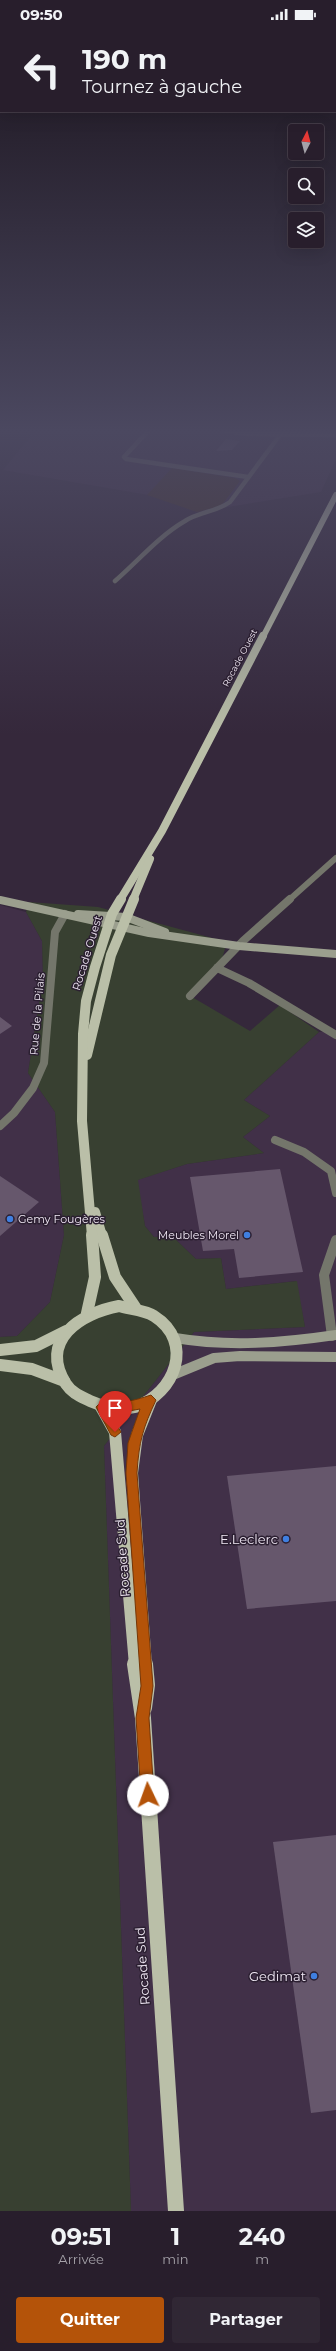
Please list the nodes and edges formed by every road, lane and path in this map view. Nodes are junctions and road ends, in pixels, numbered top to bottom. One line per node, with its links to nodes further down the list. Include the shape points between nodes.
1 (166, 532): 3 (street)
2 (317, 532): 4 (main road, Rocade Ouest)
3 (115, 581)
4 (162, 831): 8 (main road, Rocade Ouest); 9 (main road, Rocade Ouest)
5 (336, 858): 13 (street)
6 (0, 900): 7 (street)
7 (65, 914): 8 (street); 10 (street); 19 (street, Rue de la Pilais, via 55,932 44,1063 33,1088 14,1113)
8 (110, 914): 9 (street); 10 (main road, Rocade Ouest)
9 (126, 917): 11 (main road, Rocade Ouest); 12 (street)
10 (105, 924): 11 (street); 18 (main road, Rocade Ouest, via 86,1001)
11 (121, 928): 12 (street); 18 (main road, Rocade Ouest, via 111,955)
12 (182, 938): 13 (street)
13 (239, 946): 14 (street); 15 (street)
14 (336, 954)
15 (216, 968): 16 (street); 17 (street, via 248,983)
16 (190, 996)
17 (336, 1035)
18 (83, 1073): 22 (main road, Rocade Ouest, via 82,1122)
19 (0, 1126)
20 (275, 1140): 21 (street, via 304,1152 331,1170)
21 (336, 1193)
22 (90, 1197): 24 (main road, Rocade Ouest, via 116,1277); 25 (main road, Rocade Ouest, via 95,1277)
23 (336, 1240): 27 (street, via 324,1275)
24 (135, 1307): 25 (main road, via 119,1306); 28 (main road, via 152,1314 165,1324)
25 (87, 1313): 26 (main road)
26 (66, 1331): 29 (main road, via 36,1346); 33 (main road, via 59,1347 58,1359)
27 (334, 1336): 28 (street, via 239,1345 200,1343)
28 (175, 1338): 32 (main road, via 178,1362)
29 (0, 1350)
30 (336, 1357): 32 (street, via 214,1358)
31 (0, 1365): 33 (main road, via 32,1368)
32 (175, 1374): 34 (main road, via 165,1388)
33 (64, 1381): 35 (main road, via 73,1392)
34 (151, 1400): 35 (main road, via 124,1408); 36 (main road, Rocade Sud, via 141,1418 133,1443 132,1473 147,1686)
35 (101, 1407): 36 (main road, Rocade Sud, via 115,1432 136,1683)
36 (143, 1718): 37 (main road, Rocade Sud)
37 (176, 2211)

